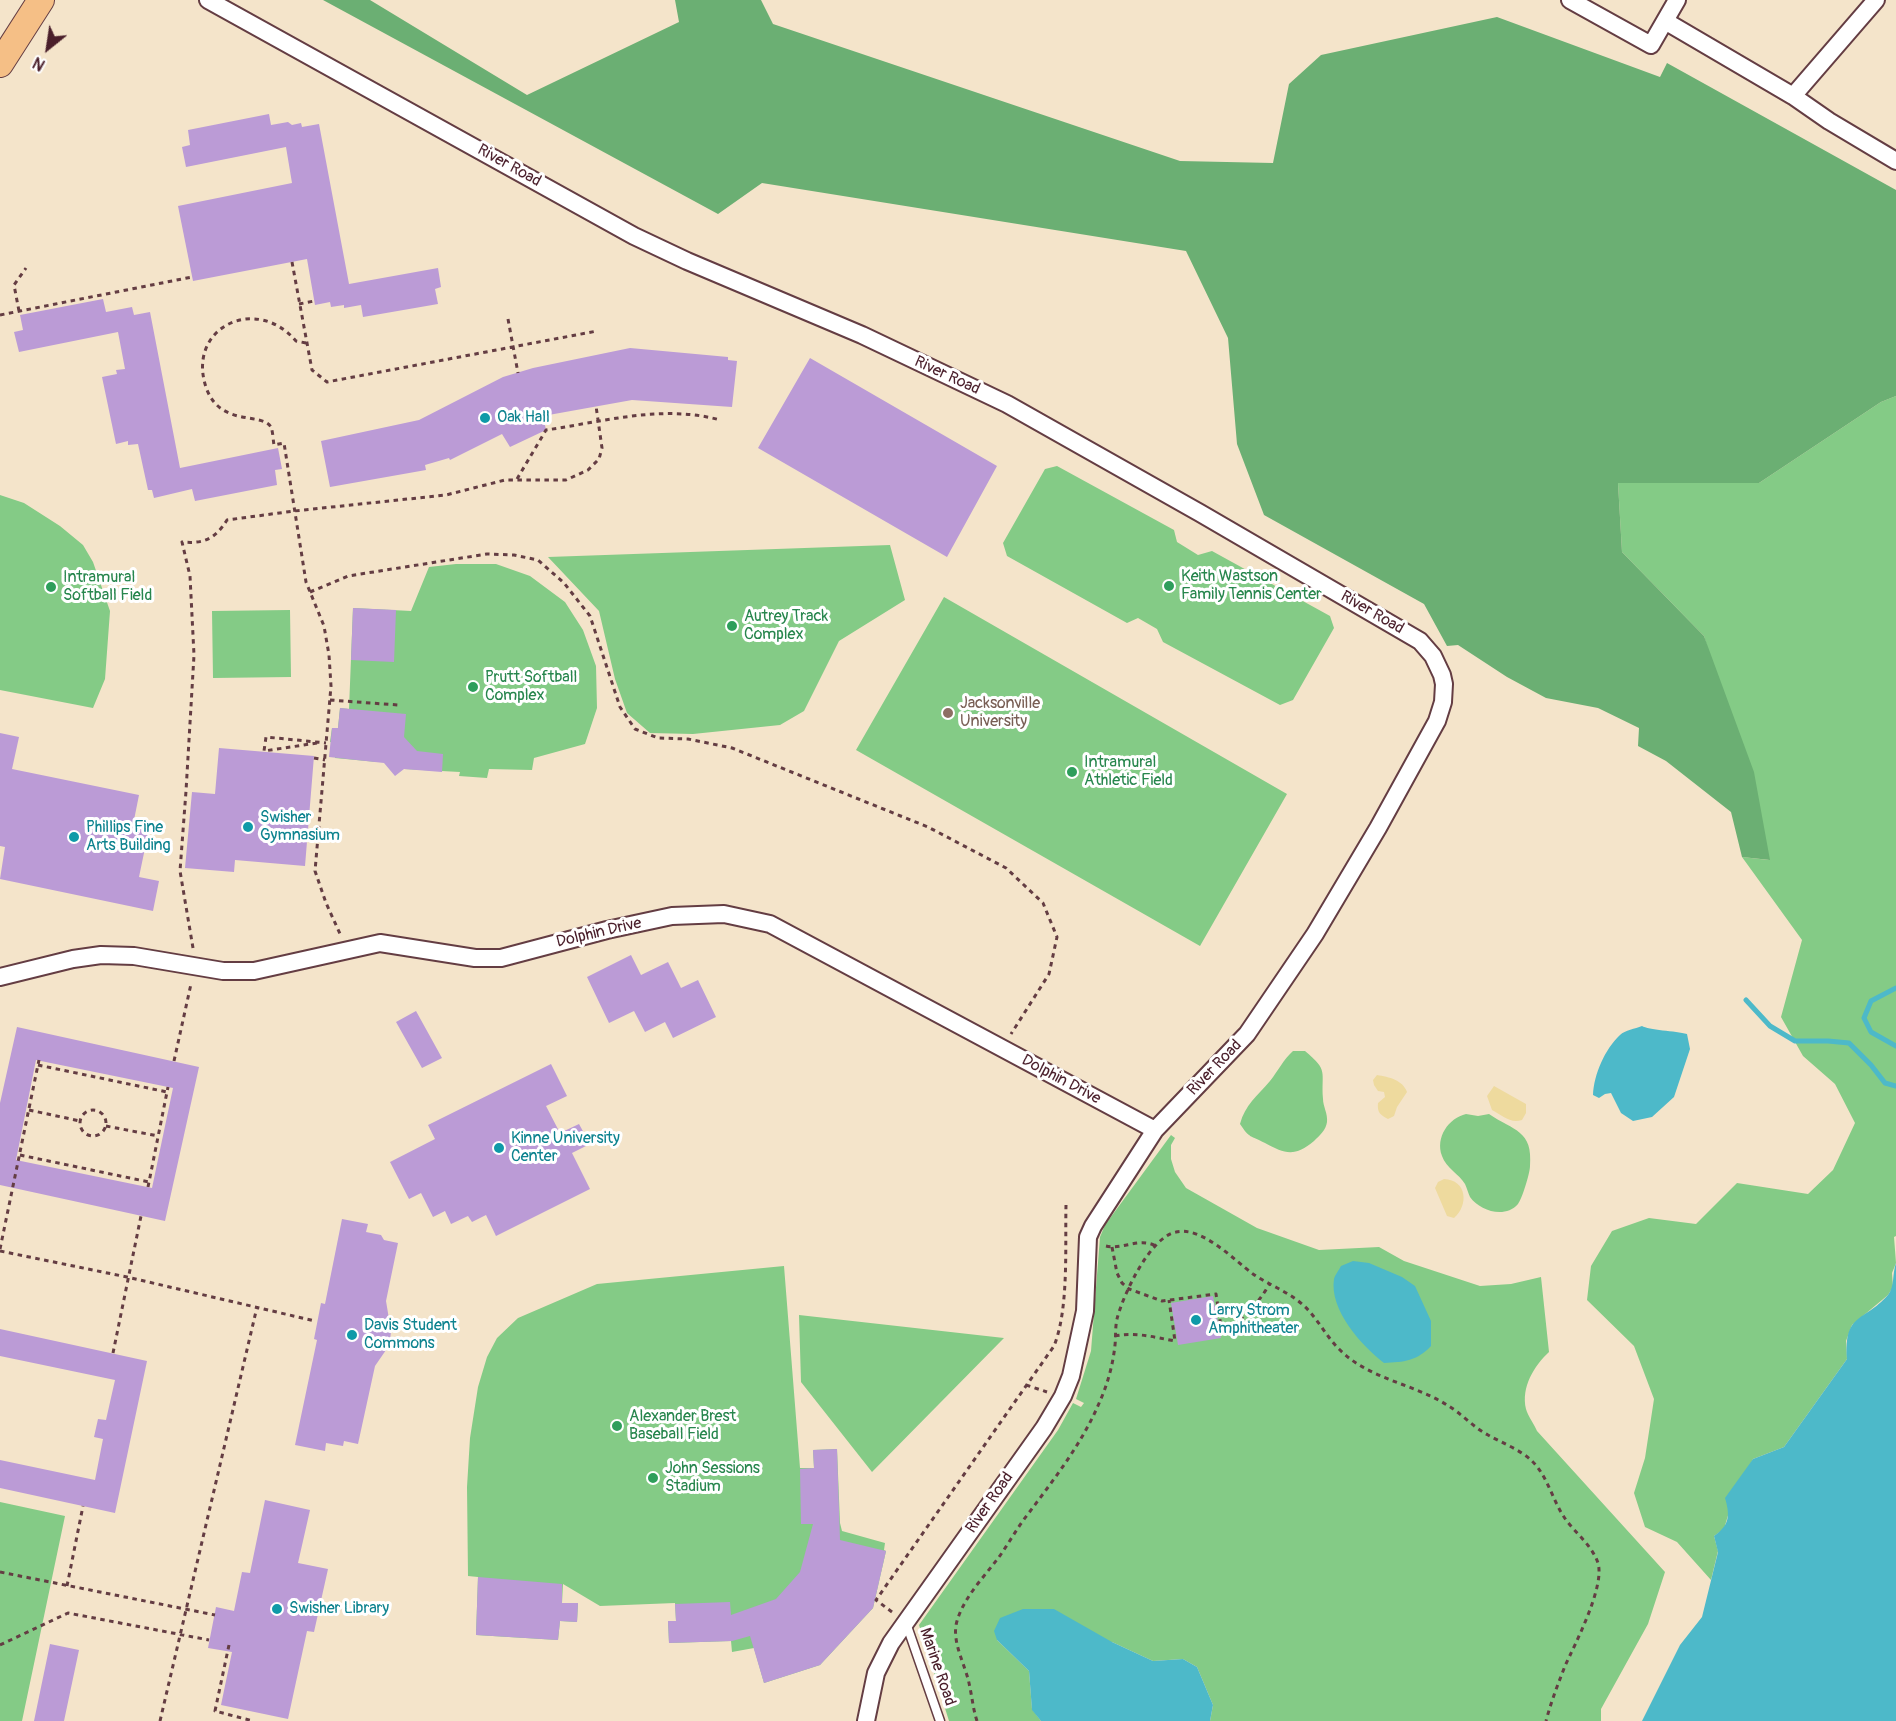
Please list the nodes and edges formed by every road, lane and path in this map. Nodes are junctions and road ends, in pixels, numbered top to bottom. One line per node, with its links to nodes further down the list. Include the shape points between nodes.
1 (41, 0): 7 (main road)
2 (208, 0): 42 (street, River Road, via 634,236 862,335 1006,404 1390,623 1427,648 1442,675 1443,702 1437,721 1378,828 1315,934 1247,1034)
3 (1570, 0): 6 (street, via 1651,45)
4 (1677, 0): 6 (street)
5 (1876, 0): 8 (street)
6 (1665, 21): 8 (street)
7 (0, 64)
8 (1793, 96): 9 (street)
9 (1896, 161)
10 (292, 262): 14 (path)
11 (26, 268): 15 (path, via 14,285)
12 (192, 277): 15 (path)
13 (314, 301): 14 (path)
14 (300, 304): 19 (path)
15 (19, 311): 16 (path)
16 (0, 315)
17 (508, 319): 20 (path)
18 (597, 331): 20 (path)
19 (306, 343): 20 (path, via 312,370 327,382); 26 (path, via 296,342 286,330 248,318 235,320 216,332 203,358 208,391 219,407 233,416 261,420 272,428 274,445 284,443)
20 (513, 348): 21 (path)
21 (519, 373)
22 (596, 406): 24 (path)
23 (720, 420): 24 (path, via 681,414 640,415)
24 (599, 423): 25 (path, via 546,430); 25 (path, via 602,448 599,459 588,470 566,480)
25 (517, 480): 26 (path, via 446,495)
26 (294, 511): 27 (path); 35 (path, via 227,520 210,538 182,542 190,576 194,655 180,871)
27 (310, 592): 28 (path, via 324,626); 37 (path, via 348,576 487,554 538,560 564,583 590,616 620,707 635,729 658,738 688,739 732,748 928,826 1006,868 1043,903 1057,938 1048,974)
28 (330, 700): 29 (path); 31 (path)
29 (398, 705)
30 (317, 742): 30 (path, via 266,737 264,752 274,749); 31 (path)
31 (326, 743): 33 (path)
32 (314, 758): 33 (path)
33 (325, 759): 34 (path, via 315,871)
34 (347, 950): 35 (street, Dolphin Drive, via 254,970); 37 (street, Dolphin Drive, via 380,943 475,958 501,958 672,916 724,914 770,924)
35 (195, 967): 36 (street, Dolphin Drive, via 134,956 101,956 73,958); 38 (path)
36 (0, 977)
37 (1003, 1049): 42 (street, Dolphin Drive)
38 (174, 1061)
39 (29, 1110): 40 (path); 43 (path, via 39,1063 168,1090); 44 (path)
40 (80, 1120): 41 (path, via 83,1132 91,1136 102,1133); 41 (path, via 89,1110 98,1111 105,1117)
41 (106, 1126): 43 (path)
42 (1155, 1130): 69 (street, River Road, via 1088,1237 1084,1311 1063,1396)
43 (158, 1136): 45 (path)
44 (20, 1155): 45 (path); 52 (path)
45 (149, 1182): 46 (path)
46 (148, 1187)
47 (1066, 1205): 61 (path, via 1058,1335)
48 (141, 1216): 53 (path)
49 (1100, 1244): 51 (path)
50 (1156, 1246): 51 (path, via 1136,1242); 54 (path, via 1170,1233 1181,1230 1197,1234); 55 (path)
51 (1112, 1247): 55 (path, via 1117,1273)
52 (0, 1250): 53 (path)
53 (127, 1277): 57 (path); 60 (path)
54 (1270, 1283): 56 (path, via 1242,1319 1222,1333 1216,1293); 79 (path, via 1304,1305 1340,1350 1368,1371 1447,1405 1484,1433 1530,1459 1542,1473 1563,1516 1598,1563 1599,1572 1581,1635)
55 (1129, 1288): 56 (path); 59 (path)
56 (1168, 1300): 59 (path, via 1174,1341 1131,1333)
57 (257, 1307): 58 (path); 67 (path)
58 (315, 1321)
59 (1115, 1336): 78 (path, via 1108,1381 1086,1431 960,1613 957,1639)
60 (113, 1353)
61 (1026, 1385): 62 (path); 66 (path)
62 (1052, 1394)
63 (83, 1506): 65 (path)
64 (0, 1572): 65 (path)
65 (67, 1586): 67 (path)
66 (876, 1600)
67 (186, 1610): 68 (path); 70 (path)
68 (214, 1615)
69 (906, 1623): 76 (street, River Road, via 876,1673); 77 (lane, Marine Road)
70 (180, 1634): 71 (path); 73 (path, via 68,1613); 74 (path)
71 (209, 1640)
72 (229, 1645): 75 (path, via 214,1711)
73 (0, 1646)
74 (160, 1721)
75 (254, 1721)
76 (866, 1721)
77 (940, 1721)
78 (977, 1721)
79 (1546, 1721)

